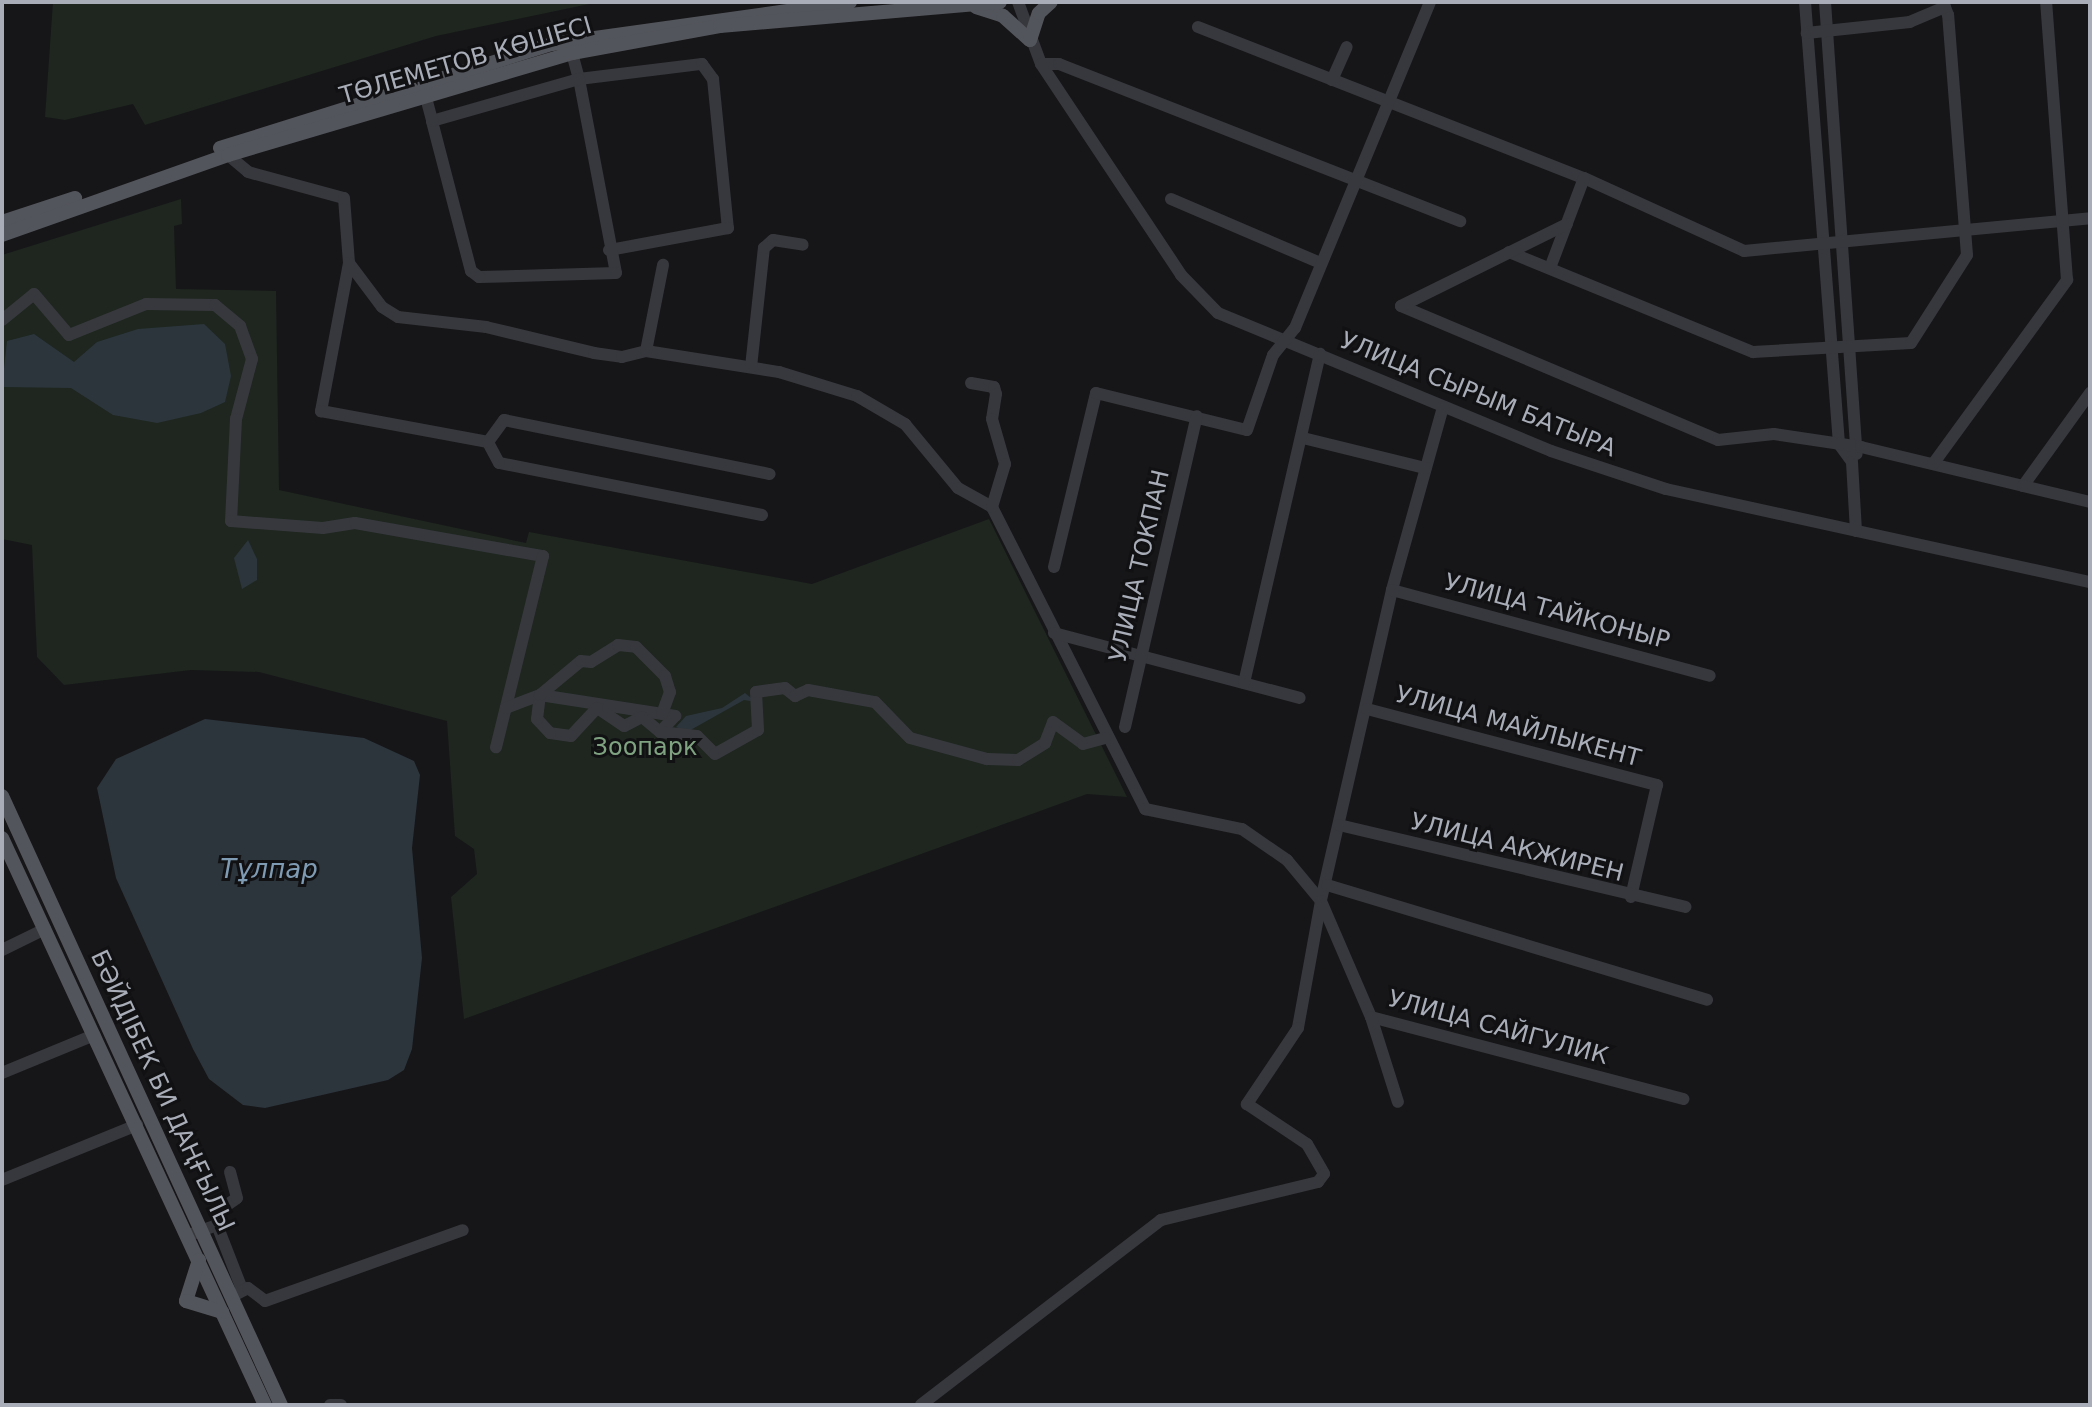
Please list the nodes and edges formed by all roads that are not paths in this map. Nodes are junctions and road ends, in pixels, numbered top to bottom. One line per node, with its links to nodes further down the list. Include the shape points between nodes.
1 (850, 2): 30 (main road, ТӨЛЕМЕТОВ КӨШЕСІ, via 552,44 396,89)
2 (1000, 2): 10 (main road, ТӨЛЕМЕТОВ КӨШЕСІ)
3 (1018, 2): 14 (street, УЛИЦА СЫРЫМ БАТЫРА)
4 (1051, 2): 14 (main road, via 1039,13)
5 (1430, 2): 21 (street)
6 (1805, 2): 13 (street)
7 (1825, 2): 12 (street)
8 (2046, 2): 28 (street)
9 (1949, 4): 12 (street, via 1910,22); 32 (street)
10 (970, 5): 14 (main road, via 1003,16); 16 (main road, ТӨЛЕМЕТОВ КӨШЕСІ, via 720,26)
11 (1198, 27): 19 (street)
12 (1827, 32): 13 (street); 34 (street)
13 (1807, 33): 35 (street)
14 (1030, 40): 17 (street, УЛИЦА СЫРЫМ БАТЫРА)
15 (1347, 47): 19 (street)
16 (572, 53): 18 (street); 20 (main road, ТӨЛЕМЕТОВ КӨШЕСІ)
17 (1041, 64): 25 (street, via 1059,64); 44 (street, УЛИЦА СЫРЫМ БАТЫРА, via 1190,288 1218,313)
18 (579, 79): 22 (street); 37 (street); 37 (street, via 702,64 713,79 728,228)
19 (1332, 80): 21 (street)
20 (425, 94): 22 (street); 23 (main road, ТӨЛЕМЕТОВ КӨШЕСІ)
21 (1389, 102): 24 (street); 25 (street)
22 (432, 121): 37 (street, via 471,271 479,277 613,277)
23 (229, 155): 33 (main road, ТӨЛЕМЕТОВ КӨШЕСІ); 40 (street, via 248,172 344,198)
24 (1584, 178): 31 (street); 35 (street, via 1744,251)
25 (1356, 183): 29 (street); 39 (street)
26 (1171, 199): 39 (street)
27 (2090, 218): 28 (street)
28 (2064, 220): 32 (street); 59 (street, via 2067,280)
29 (1460, 221)
30 (2, 222)
31 (1567, 224): 38 (street); 42 (street)
32 (1968, 229): 34 (street); 45 (street, via 1966,258 1911,342)
33 (2, 235)
34 (1843, 238): 35 (street); 45 (street)
35 (1822, 241): 46 (street)
36 (803, 245): 49 (street, via 773,240 764,248)
37 (608, 250)
38 (1509, 252): 42 (street); 56 (street, via 1401,306 1718,440 1774,434)
39 (1320, 262): 44 (street)
40 (349, 264): 47 (street, via 382,307 398,317 486,327 622,357); 55 (street, via 321,411)
41 (663, 265): 47 (street)
42 (1549, 268): 46 (street, via 1753,352)
43 (2, 320): 76 (street, via 34,294 69,335 146,304 215,305 240,326 252,359 236,418 231,521 323,528 355,523 543,556)
44 (1285, 340): 48 (street, УЛИЦА СЫРЫМ БАТЫРА); 53 (street, via 1273,355 1247,430)
45 (1854, 348): 46 (street); 57 (street)
46 (1832, 349): 56 (street)
47 (646, 351): 49 (street)
48 (1320, 354): 52 (street, УЛИЦА СЫРЫМ БАТЫРА); 54 (street)
49 (751, 367): 64 (street, via 858,396 905,424 958,488)
50 (971, 383): 64 (street, via 994,387 996,394 992,419 1005,464)
51 (2090, 393): 62 (street)
52 (1443, 407): 60 (street); 66 (street, УЛИЦА СЫРЫМ БАТЫРА, via 1666,489)
53 (1197, 416): 67 (street, via 1096,393); 71 (street, УЛИЦА ТОКПАН)
54 (1303, 438): 60 (street); 73 (street)
55 (488, 442): 61 (street, via 503,420); 65 (street, via 499,463)
56 (1839, 444): 57 (street); 58 (street)
57 (1861, 447): 58 (street); 59 (street)
58 (1852, 462): 66 (street)
59 (1933, 464): 62 (street)
60 (1424, 467): 69 (street)
61 (770, 474)
62 (2023, 486): 63 (street)
63 (2090, 502)
64 (992, 507): 70 (street, УЛИЦА САЙГУЛИК)
65 (762, 515)
66 (1856, 531): 68 (street, УЛИЦА СЫРЫМ БАТЫРА)
67 (1054, 567)
68 (2090, 582)
69 (1392, 590): 72 (street, УЛИЦА ТАЙКОНЫР); 77 (street)
70 (1054, 633): 71 (street); 81 (street, УЛИЦА САЙГУЛИК)
71 (1141, 656): 73 (street); 79 (street, УЛИЦА ТОКПАН)
72 (1710, 676)
73 (1244, 683): 75 (street)
74 (540, 695): 76 (street); 78 (street); 78 (street, via 581,661 591,662 618,645 636,647 665,676 670,692); 80 (street, via 537,719 550,733 571,736 597,708 624,726 642,717)
75 (1300, 698)
76 (506, 709): 82 (street)
77 (1367, 709): 84 (street); 87 (street, УЛИЦА МАЙЛЫКЕНТ, via 1657,785)
78 (662, 714): 80 (street, via 675,716)
79 (1125, 727)
80 (660, 732): 81 (street, via 696,736 715,754 758,730 757,692 785,688 795,696 808,690 876,702 910,738 987,759 1018,760 1045,743 1053,722 1083,744)
81 (1105, 738): 88 (street, УЛИЦА САЙГУЛИК, via 1145,809 1242,829 1287,860)
82 (496, 747)
83 (2, 796): 98 (main road, БӘЙДІБЕК БИ ДАҢҒЫЛЫ)
84 (1339, 825): 86 (street); 87 (street, УЛИЦА АКЖИРЕН)
85 (2, 838): 90 (main road, БӘЙДІБЕК БИ ДАҢҒЫЛЫ)
86 (1327, 885): 88 (street); 92 (street)
87 (1631, 897): 89 (street, УЛИЦА АКЖИРЕН)
88 (1321, 901): 93 (street, УЛИЦА САЙГУЛИК); 111 (street, via 1298,1028 1247,1104 1307,1144 1324,1174 1318,1182 1161,1220)
89 (1685, 907)
90 (45, 929): 91 (street); 94 (main road, БӘЙДІБЕК БИ ДАҢҒЫЛЫ)
91 (2, 950)
92 (1707, 1000)
93 (1371, 1017): 96 (street, УЛИЦА САЙГУЛИК); 97 (street)
94 (94, 1035): 95 (street); 98 (main road, БӘЙДІБЕК БИ ДАҢҒЫЛЫ)
95 (2, 1073)
96 (1683, 1099)
97 (1398, 1102)
98 (143, 1122): 100 (street); 103 (main road, БӘЙДІБЕК БИ ДАҢҒЫЛЫ)
99 (230, 1172): 101 (street, via 237,1198 217,1212)
100 (2, 1181)
101 (217, 1225): 103 (street); 105 (street)
102 (463, 1230): 105 (street, via 265,1301)
103 (195, 1233): 104 (main road, БӘЙДІБЕК БИ ДАҢҒЫЛЫ); 105 (main road, БӘЙДІБЕК БИ ДАҢҒЫЛЫ)
104 (199, 1260): 106 (main road, БӘЙДІБЕК БИ ДАҢҒЫЛЫ); 106 (main road, via 186,1301)
105 (237, 1293): 108 (main road, БӘЙДІБЕК БИ ДАҢҒЫЛЫ)
106 (222, 1312): 107 (main road, БӘЙДІБЕК БИ ДАҢҒЫЛЫ)
107 (265, 1405)
108 (281, 1405)
109 (330, 1405): 110 (street)
110 (341, 1405)
111 (921, 1405)

